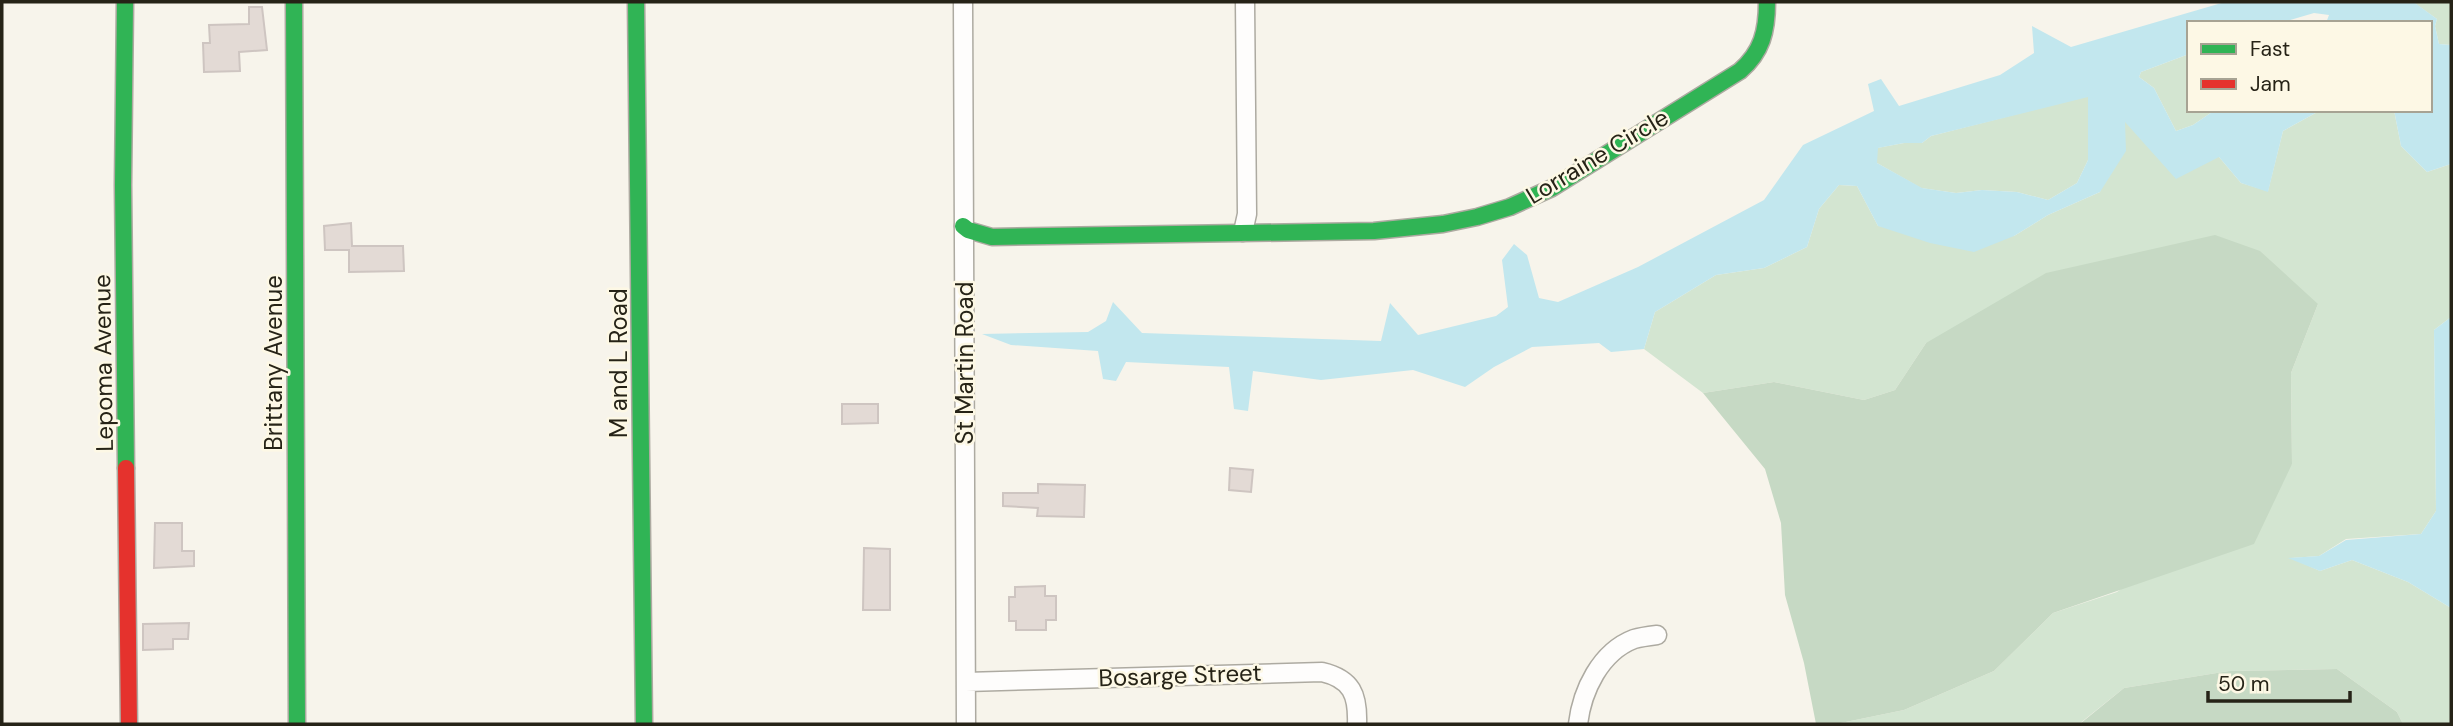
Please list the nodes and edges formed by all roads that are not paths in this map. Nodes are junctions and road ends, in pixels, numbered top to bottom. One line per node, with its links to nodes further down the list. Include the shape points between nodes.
1 (125, 2): 11 (street, Lepoma Avenue)
2 (294, 2): 12 (street, Brittany Avenue)
3 (636, 2): 13 (street, M and L Road)
4 (963, 2): 7 (street, St Martin Road)
5 (1245, 2): 8 (street, via 1247,215)
6 (1767, 2): 8 (street, Lorraine Circle, via 1765,36 1749,62 1611,153 1511,207 1431,226)
7 (963, 226): 8 (street, Lorraine Circle, via 992,237); 10 (street, St Martin Road)
8 (1243, 232)
9 (1657, 635): 16 (street, via 1621,646 1601,664 1587,687)
10 (966, 682): 14 (street, St Martin Road); 15 (street, Bosarge Street, via 1322,672 1345,681 1353,691)
11 (129, 724)
12 (298, 724)
13 (644, 724)
14 (966, 724)
15 (1357, 724)
16 (1578, 724)

